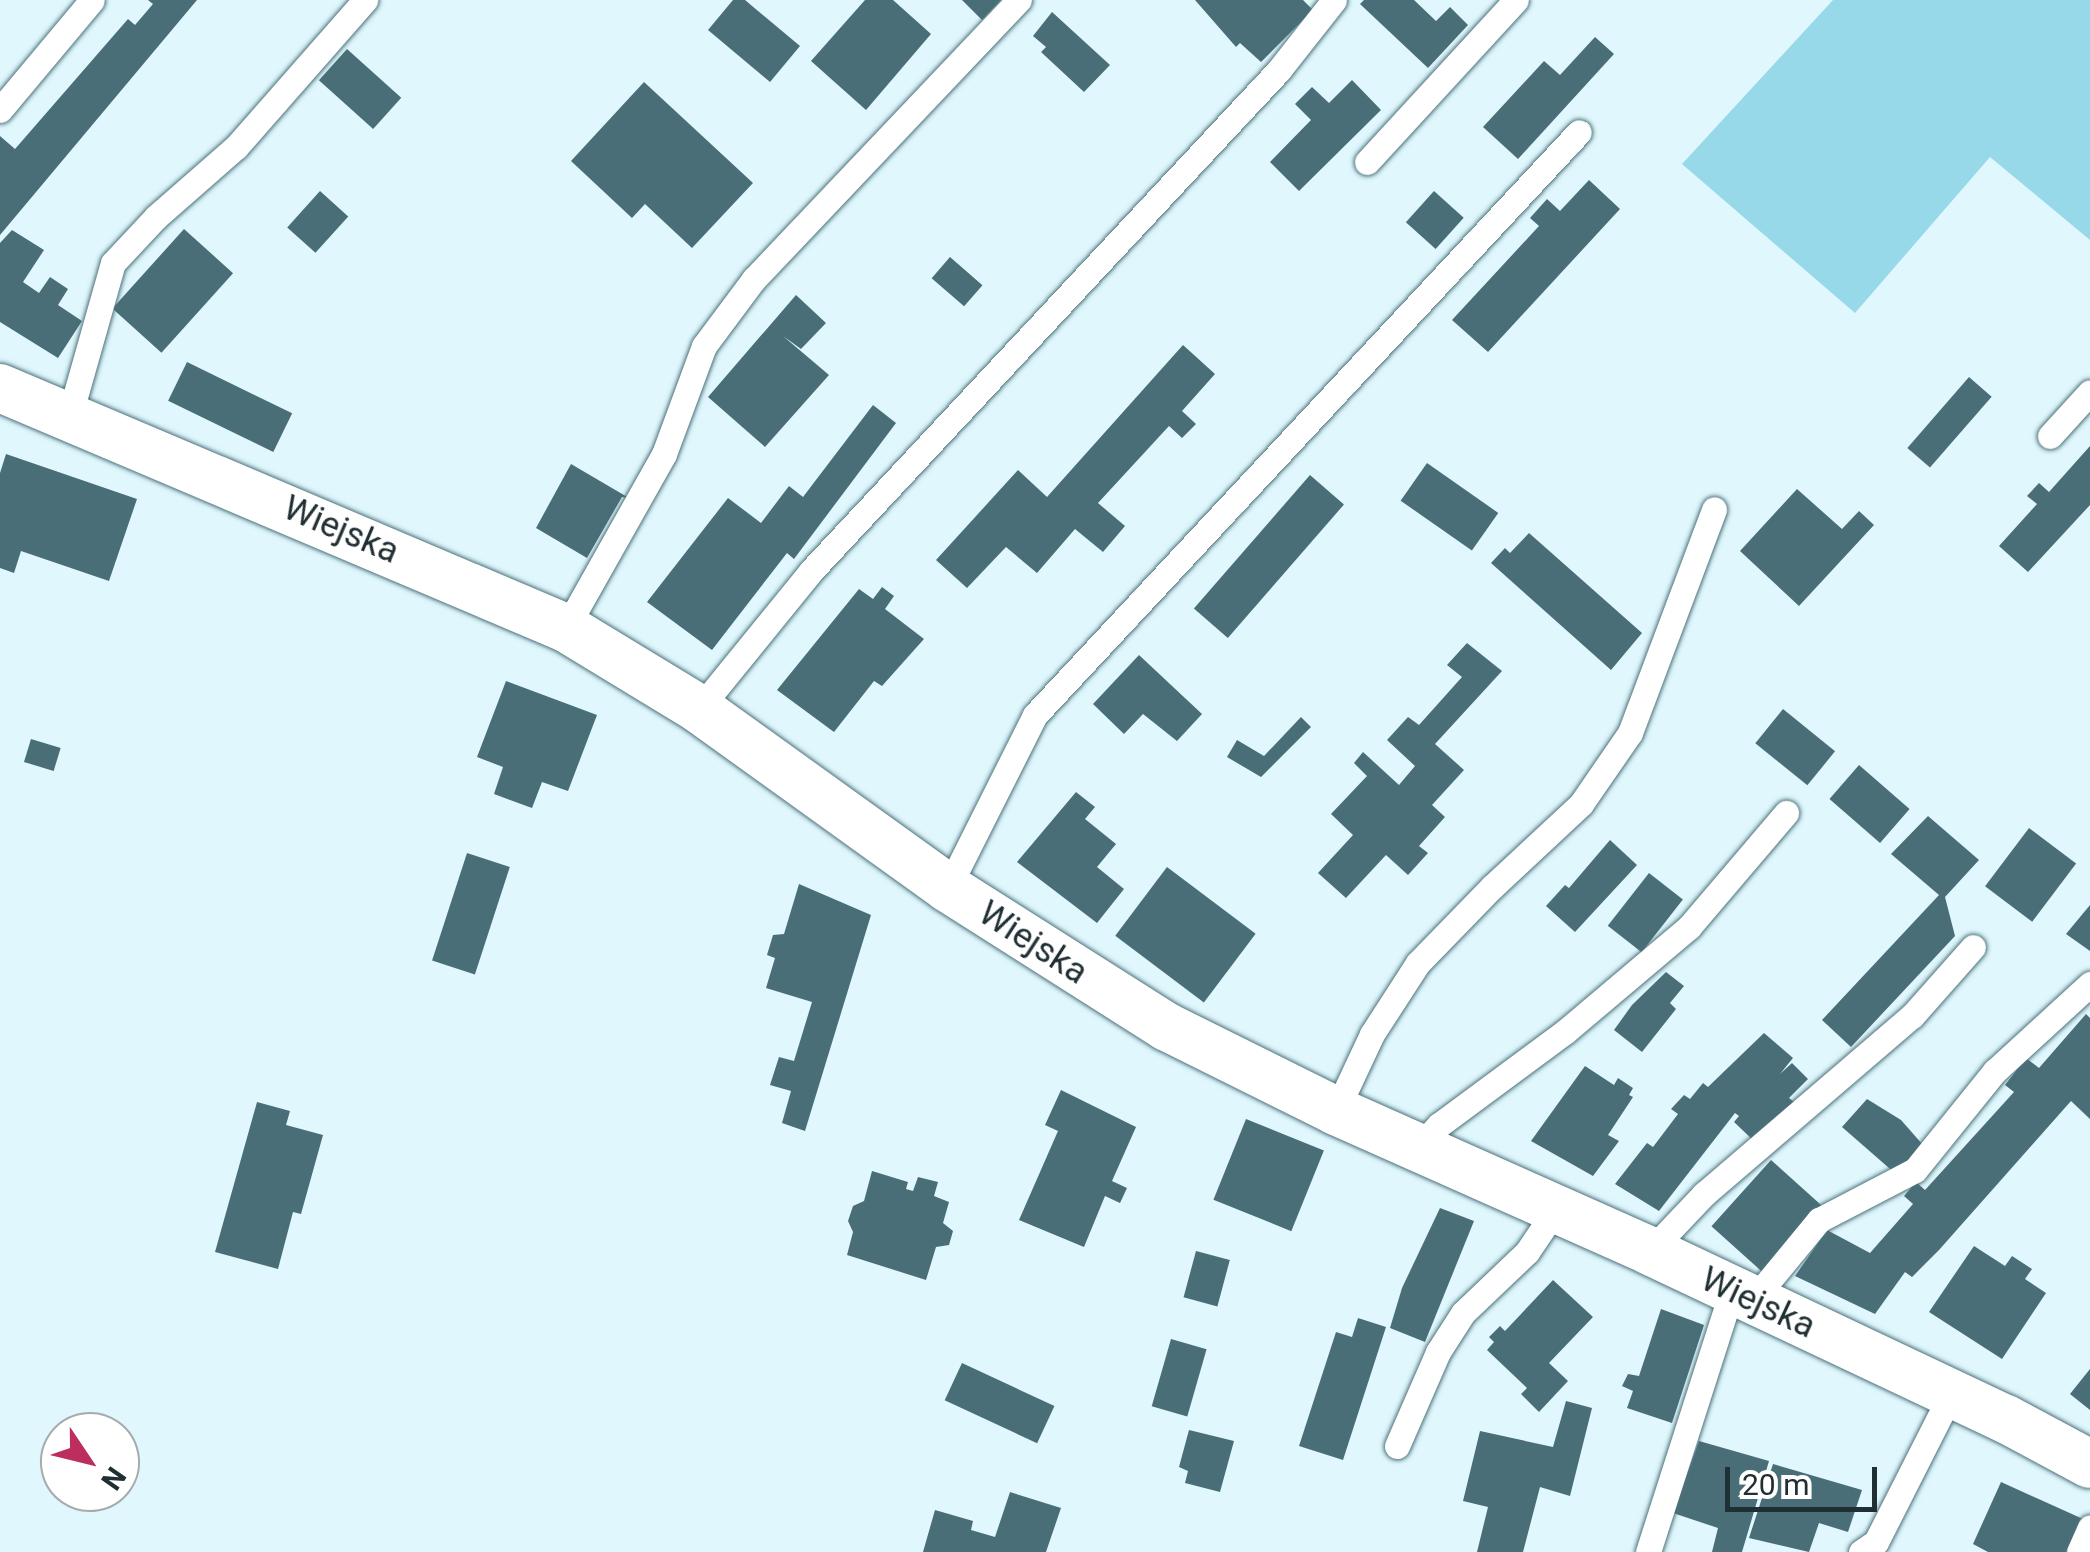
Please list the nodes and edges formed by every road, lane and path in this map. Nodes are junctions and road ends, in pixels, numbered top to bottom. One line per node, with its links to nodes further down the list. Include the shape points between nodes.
1 (92, 0): 6 (lane)
2 (364, 0): 11 (lane, via 236,147 113,263)
3 (1019, 0): 14 (lane, via 754,279 704,346 664,454)
4 (1334, 0): 15 (lane, via 1279,70 811,571)
5 (1516, 0): 8 (lane)
6 (0, 110)
7 (1579, 132): 17 (lane, via 1035,715)
8 (1367, 162)
9 (0, 388): 11 (street, Wiejska)
10 (2090, 392): 12 (lane)
11 (69, 418): 14 (street, Wiejska)
12 (2050, 436)
13 (1714, 509): 20 (lane, via 1630,733 1581,804 1418,963 1372,1034)
14 (566, 628): 15 (street, Wiejska)
15 (699, 708): 17 (street, Wiejska)
16 (1786, 813): 21 (lane, via 1689,927)
17 (948, 888): 20 (street, Wiejska, via 1168,1027)
18 (1973, 947): 23 (lane, via 1912,1016 1704,1194)
19 (2090, 984): 24 (lane, via 1994,1070 1915,1170 1819,1220)
20 (1336, 1111): 21 (street, Wiejska)
21 (1419, 1147): 22 (street, Wiejska)
22 (1556, 1209): 23 (street, Wiejska); 26 (lane, via 1527,1252 1463,1313 1438,1352)
23 (1650, 1251): 24 (street, Wiejska)
24 (1742, 1295): 25 (street, Wiejska); 29 (lane)
25 (1951, 1394): 27 (street, Wiejska); 30 (lane, via 1876,1542)
26 (1397, 1446)
27 (2090, 1464)
28 (2090, 1527): 31 (lane)
29 (1648, 1552)
30 (1861, 1552)
31 (2079, 1552)

